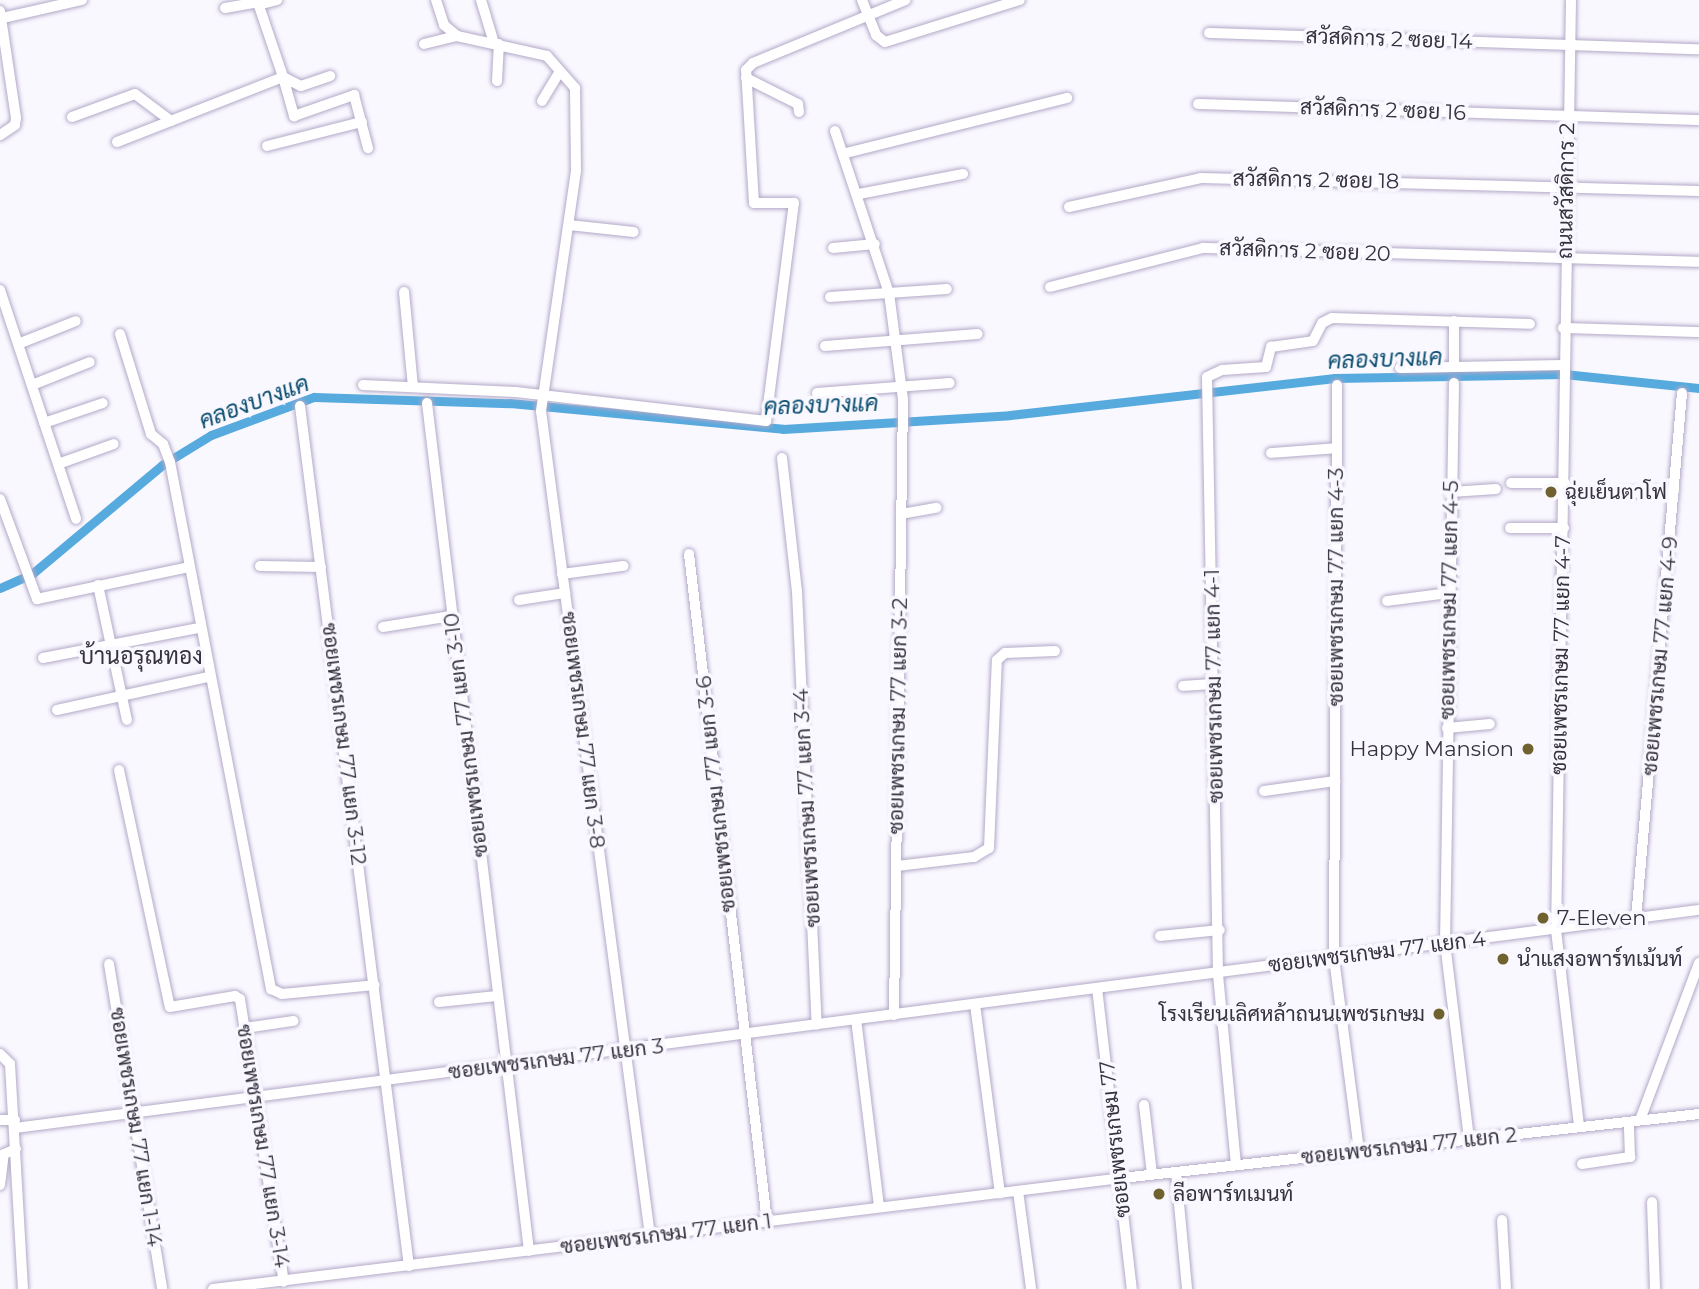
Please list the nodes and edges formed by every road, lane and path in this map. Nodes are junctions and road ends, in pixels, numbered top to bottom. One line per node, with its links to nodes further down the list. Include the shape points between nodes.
1 (82, 0): 11 (street)
2 (277, 0): 9 (street)
3 (436, 0): 14 (street, via 444,25)
4 (481, 0): 17 (street)
5 (862, 0): 12 (street)
6 (906, 0): 12 (street)
7 (1020, 0): 12 (street, via 891,42 876,35)
8 (1571, 0): 18 (street, ถนนสวัสดิการ 2)
9 (258, 2): 10 (street); 22 (street)
10 (225, 8)
11 (3, 14): 15 (street)
12 (868, 16): 23 (street, via 753,63)
13 (1209, 33): 18 (street, สวัสดิการ 2 ซอย 14)
14 (457, 36): 16 (street); 17 (street)
15 (2, 44): 35 (street, via 16,118 15,125)
16 (425, 44)
17 (496, 44): 20 (street, via 547,56); 24 (street)
18 (1570, 45): 19 (street, สวัสดิการ 2 ซอย 14); 29 (street, ถนนสวัสดิการ 2)
19 (1699, 48)
20 (560, 71): 26 (street); 45 (street, ซอยเพชรเกษม 77 แยก 3-8, via 575,88 576,97 576,171)
21 (330, 76): 22 (street, via 301,86)
22 (283, 77): 32 (street); 33 (street, via 294,117 352,94)
23 (746, 78): 28 (street, via 798,104); 81 (street, via 754,203 794,203 766,421)
24 (497, 81)
25 (1067, 98): 39 (street)
26 (542, 101)
27 (1198, 104): 29 (street, สวัสดิการ 2 ซอย 16)
28 (800, 111)
29 (1568, 116): 31 (street, สวัสดิการ 2 ซอย 16); 41 (street, ถนนสวัสดิการ 2)
30 (72, 117): 32 (street, via 135,94)
31 (1699, 120)
32 (171, 121): 36 (street)
33 (362, 122): 37 (street); 38 (street)
34 (835, 131): 39 (street, ซอยเพชรเกษม 77 แยก 3-2)
35 (0, 135)
36 (117, 142)
37 (267, 146)
38 (368, 148)
39 (846, 153): 43 (street, ซอยเพชรเกษม 77 แยก 3-2)
40 (963, 174): 43 (street)
41 (1566, 187): 42 (street, สวัสดิการ 2 ซอย 18); 44 (street, สวัสดิการ 2 ซอย 18, via 1201,178); 49 (street, ถนนสวัสดิการ 2)
42 (1699, 191)
43 (859, 194): 47 (street, ซอยเพชรเกษม 77 แยก 3-2)
44 (1069, 207)
45 (569, 225): 46 (street); 81 (street, ซอยเพชรเกษม 77 แยก 3-8)
46 (634, 232)
47 (875, 244): 48 (street); 55 (street, ซอยเพชรเกษม 77 แยก 3-2)
48 (833, 248)
49 (1565, 258): 50 (street, สวัสดิการ 2 ซอย 20); 51 (street, สวัสดิการ 2 ซอย 20, via 1203,248); 60 (street, ถนนสวัสดิการ 2)
50 (1699, 262)
51 (1050, 287)
52 (947, 289): 55 (street)
53 (0, 290): 65 (street)
54 (404, 292): 78 (street)
55 (889, 293): 56 (street); 64 (street, ซอยเพชรเกษม 77 แยก 3-2)
56 (830, 297)
57 (76, 321): 65 (street)
58 (1454, 321): 59 (street); 69 (street); 121 (street, ซอยเพชรเกษม 77 แยก 4-1, via 1326,320 1313,341 1271,347 1266,367 1215,372 1206,383)
59 (1530, 324)
60 (1563, 328): 61 (street); 68 (street, ถนนสวัสดิการ 2)
61 (1699, 332)
62 (120, 334): 106 (street, via 151,434 166,450)
63 (978, 334): 64 (street)
64 (896, 341): 66 (street); 77 (street, ซอยเพชรเกษม 77 แยก 3-2)
65 (18, 344): 74 (street)
66 (825, 346)
67 (90, 362): 74 (street)
68 (1562, 365): 69 (street); 71 (street, ถนนสวัสดิการ 2)
69 (1454, 367): 70 (street)
70 (1400, 368)
71 (1562, 381): 92 (street, ซอยเพชรเกษม 77 แยก 4-7)
72 (950, 383): 77 (street)
73 (1454, 383): 95 (street, ซอยเพชรเกษม 77 แยก 4-5)
74 (32, 385): 85 (street)
75 (363, 385): 78 (street)
76 (1337, 385): 87 (street, ซอยเพชรเกษม 77 แยก 4-3)
77 (901, 386): 79 (street); 99 (street, ซอยเพชรเกษม 77 แยก 3-2)
78 (413, 387): 81 (street)
79 (817, 393)
80 (1682, 393): 94 (street, ซอยเพชรเกษม 77 แยก 4-9)
81 (544, 395): 108 (street, ซอยเพชรเกษม 77 แยก 3-8, via 541,411)
82 (103, 403): 85 (street)
83 (427, 404): 114 (street, ซอยเพชรเกษม 77 แยก 3-10)
84 (300, 405): 107 (street, ซอยเพชรเกษม 77 แยก 3-12)
85 (44, 423): 90 (street)
86 (114, 444): 90 (street)
87 (1337, 449): 88 (street); 129 (street, ซอยเพชรเกษม 77 แยก 4-3)
88 (1271, 453)
89 (782, 458): 150 (street, ซอยเพชรเกษม 77 แยก 3-4, via 797,591)
90 (58, 464): 100 (street)
91 (1511, 483): 92 (street)
92 (1565, 483): 102 (street, ซอยเพชรเกษม 77 แยก 4-7)
93 (1496, 489): 95 (street)
94 (1674, 491): 96 (street); 133 (street, ซอยเพชรเกษม 77 แยก 4-9)
95 (1451, 492): 111 (street, ซอยเพชรเกษม 77 แยก 4-5)
96 (1624, 493)
97 (0, 499): 109 (street, via 37,600)
98 (936, 508): 99 (street)
99 (901, 514): 131 (street, ซอยเพชรเกษม 77 แยก 3-2)
100 (76, 519)
101 (1510, 528): 102 (street)
102 (1564, 528): 135 (street, ซอยเพชรเกษม 77 แยก 4-7)
103 (689, 554): 152 (street, ซอยเพชรเกษม 77 แยก 3-6)
104 (261, 566): 107 (street)
105 (623, 566): 108 (street)
106 (189, 567): 109 (street); 116 (street)
107 (321, 567): 142 (street, ซอยเพชรเกษม 77 แยก 3-12)
108 (562, 574): 110 (street, ซอยเพชรเกษม 77 แยก 3-8)
109 (99, 585): 117 (street)
110 (565, 593): 112 (street); 153 (street, ซอยเพชรเกษม 77 แยก 3-8)
111 (1449, 593): 113 (street); 127 (street, ซอยเพชรเกษม 77 แยก 4-5)
112 (519, 600)
113 (1387, 601)
114 (451, 616): 115 (street); 144 (street, ซอยเพชรเกษม 77 แยก 3-10)
115 (383, 627)
116 (199, 628): 117 (street); 120 (street)
117 (111, 645): 119 (street); 123 (street)
118 (1055, 651): 131 (street, via 1005,653 998,660 989,848 974,857)
119 (43, 658)
120 (208, 677): 123 (street); 142 (street, via 271,989 282,994)
121 (1215, 684): 122 (street); 134 (street, ซอยเพชรเกษม 77 แยก 4-1)
122 (1183, 686)
123 (122, 696): 124 (street); 125 (street)
124 (57, 710)
125 (127, 720)
126 (1490, 724): 127 (street)
127 (1447, 728): 137 (street, ซอยเพชรเกษม 77 แยก 4-5)
128 (119, 770): 151 (street, ซอยเพชรเกษม 77 แยก 3-14, via 170,1007 236,996)
129 (1335, 781): 130 (street); 138 (street, ซอยเพชรเกษม 77 แยก 4-3)
130 (1264, 791)
131 (897, 866): 147 (street, ซอยเพชรเกษม 77 แยก 3-2)
132 (1699, 909): 133 (street, ซอยเพชรเกษม 77 แยก 4)
133 (1636, 919): 135 (street, ซอยเพชรเกษม 77 แยก 4)
134 (1220, 930): 136 (street); 141 (street, ซอยเพชรเกษม 77 แยก 4-1)
135 (1556, 930): 137 (street, ซอยเพชรเกษม 77 แยก 4); 164 (street, ซอยเพชรเกษม 77 แยก 4-7)
136 (1160, 936)
137 (1445, 943): 138 (street, ซอยเพชรเกษม 77 แยก 4); 165 (street, ซอยเพชรเกษม 77 แยก 4-5)
138 (1334, 958): 141 (street, ซอยเพชรเกษม 77 แยก 4); 167 (street, ซอยเพชรเกษม 77 แยก 4-3)
139 (1699, 963): 162 (street)
140 (109, 964): 159 (street, ซอยเพชรเกษม 77 แยก 1-14)
141 (1218, 973): 143 (street, ซอยเพชรเกษม 77 แยก 4); 169 (street, ซอยเพชรเกษม 77 แยก 4-1)
142 (375, 985): 156 (street, ซอยเพชรเกษม 77 แยก 3-12)
143 (1097, 988): 146 (street, ซอยเพชรเกษม 77 แยก 3); 172 (street, ซอยเพชรเกษม 77)
144 (497, 996): 145 (street); 155 (street, ซอยเพชรเกษม 77 แยก 3-10)
145 (439, 1002)
146 (975, 1004): 147 (street, ซอยเพชรเกษม 77 แยก 3); 175 (street)
147 (894, 1015): 148 (street, ซอยเพชรเกษม 77 แยก 3)
148 (856, 1019): 150 (street, ซอยเพชรเกษม 77 แยก 3); 177 (street)
149 (293, 1021): 151 (street)
150 (817, 1025): 152 (street, ซอยเพชรเกษม 77 แยก 3)
151 (245, 1028): 157 (street, ซอยเพชรเกษม 77 แยก 3-14)
152 (743, 1035): 153 (street, ซอยเพชรเกษม 77 แยก 3); 179 (street, ซอยเพชรเกษม 77 แยก 3-6)
153 (625, 1050): 155 (street, ซอยเพชรเกษม 77 แยก 3); 180 (street, ซอยเพชรเกษม 77 แยก 3-8)
154 (0, 1054): 163 (street, via 10,1064)
155 (506, 1066): 156 (street, ซอยเพชรเกษม 77 แยก 3); 181 (street, ซอยเพชรเกษม 77 แยก 3-10)
156 (387, 1082): 157 (street, ซอยเพชรเกษม 77 แยก 3); 182 (street, ซอยเพชรเกษม 77 แยก 3-12)
157 (257, 1099): 159 (street, ซอยเพชรเกษม 77 แยก 3); 183 (street, ซอยเพชรเกษม 77 แยก 3-14)
158 (1144, 1105): 171 (street)
159 (134, 1114): 163 (street, ซอยเพชรเกษม 77 แยก 3); 185 (street, ซอยเพชรเกษม 77 แยก 1-14)
160 (1699, 1114): 162 (street, ซอยเพชรเกษม 77 แยก 2)
161 (0, 1120): 163 (street, ซอยเพชรเกษม 77 แยก 3)
162 (1634, 1121): 164 (street, ซอยเพชรเกษม 77 แยก 2); 168 (street, via 1630,1157)
163 (15, 1124): 166 (street)
164 (1579, 1127): 165 (street, ซอยเพชรเกษม 77 แยก 2)
165 (1469, 1139): 167 (street, ซอยเพชรเกษม 77 แยก 2)
166 (16, 1149): 173 (street, via 4,1154); 184 (street)
167 (1359, 1151): 169 (street, ซอยเพชรเกษม 77 แยก 2)
168 (1582, 1164)
169 (1236, 1165): 170 (street, ซอยเพชรเกษม 77 แยก 2)
170 (1176, 1172): 171 (street, ซอยเพชรเกษม 77 แยก 2); 189 (street)
171 (1152, 1174): 172 (street, ซอยเพชรเกษม 77 แยก 2)
172 (1118, 1178): 174 (street, ซอยเพชรเกษม 77 แยก 1); 188 (street, ซอยเพชรเกษม 77)
173 (0, 1185)
174 (1018, 1191): 175 (street, ซอยเพชรเกษม 77 แยก 1); 187 (street)
175 (1000, 1193): 177 (street, ซอยเพชรเกษม 77 แยก 1)
176 (1652, 1202): 191 (street)
177 (879, 1207): 179 (street, ซอยเพชรเกษม 77 แยก 1)
178 (1502, 1220): 190 (street)
179 (767, 1222): 180 (street, ซอยเพชรเกษม 77 แยก 1)
180 (650, 1236): 181 (street, ซอยเพชรเกษม 77 แยก 1)
181 (529, 1251): 182 (street, ซอยเพชรเกษม 77 แยก 1)
182 (409, 1266): 183 (street, ซอยเพชรเกษม 77 แยก 1)
183 (284, 1282): 186 (street, ซอยเพชรเกษม 77 แยก 1)
184 (23, 1289)
185 (162, 1289)
186 (213, 1289)
187 (1031, 1289)
188 (1132, 1289)
189 (1186, 1289)
190 (1506, 1289)
191 (1655, 1289)

